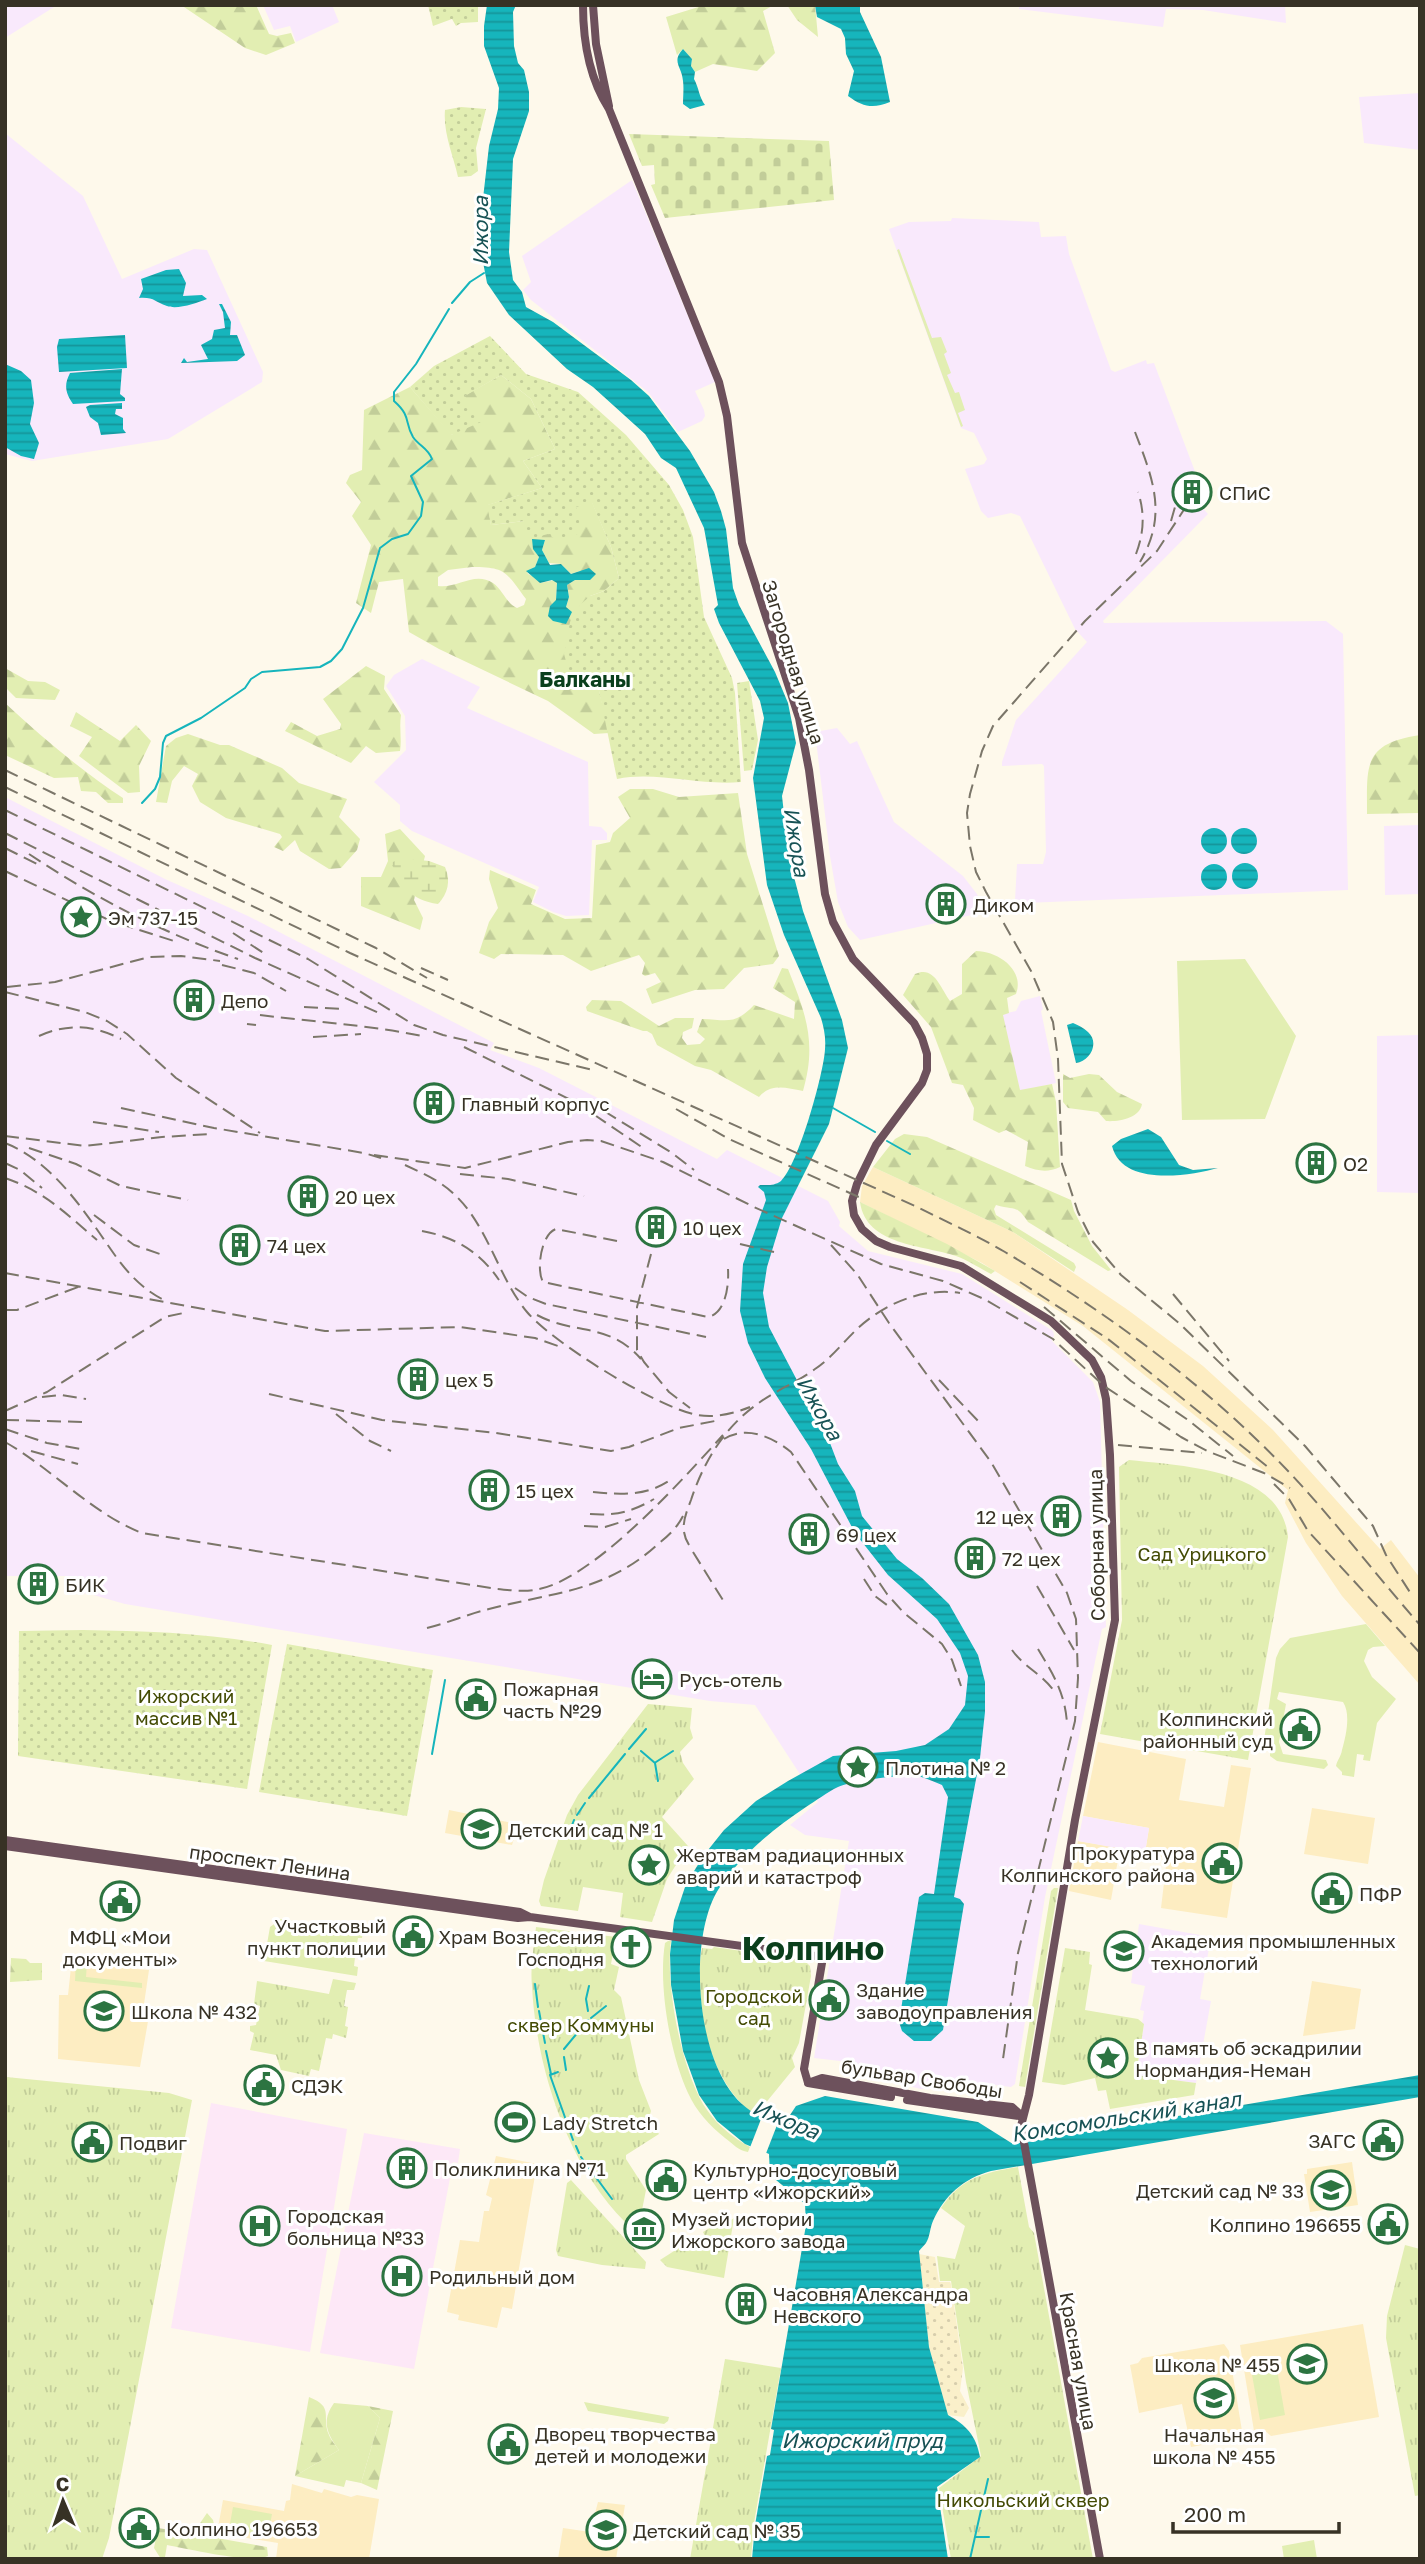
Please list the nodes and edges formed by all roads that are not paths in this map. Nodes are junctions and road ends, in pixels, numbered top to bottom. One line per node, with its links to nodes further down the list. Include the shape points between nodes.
1 (583, 5): 3 (main road, Загородная улица, via 590,64)
2 (593, 5): 3 (main road, Загородная улица)
3 (609, 109): 4 (main road, Загородная улица, via 719,382 742,543 799,719 833,922 853,959 914,1023 926,1049 922,1083 872,1151)
4 (854, 1192): 9 (main road, Соборная улица, via 854,1215 876,1241 961,1266 1059,1327 1092,1360 1106,1399 1115,1620)
5 (5, 1840): 7 (main road, проспект Ленина)
6 (5, 1846): 7 (main road, проспект Ленина)
7 (530, 1917): 8 (main road, проспект Ленина, via 823,1957 804,2070)
8 (808, 2083): 9 (main road, бульвар Свободы)
9 (1022, 2116): 10 (main road, Красная улица, via 1022,2137)
10 (1100, 2559)

